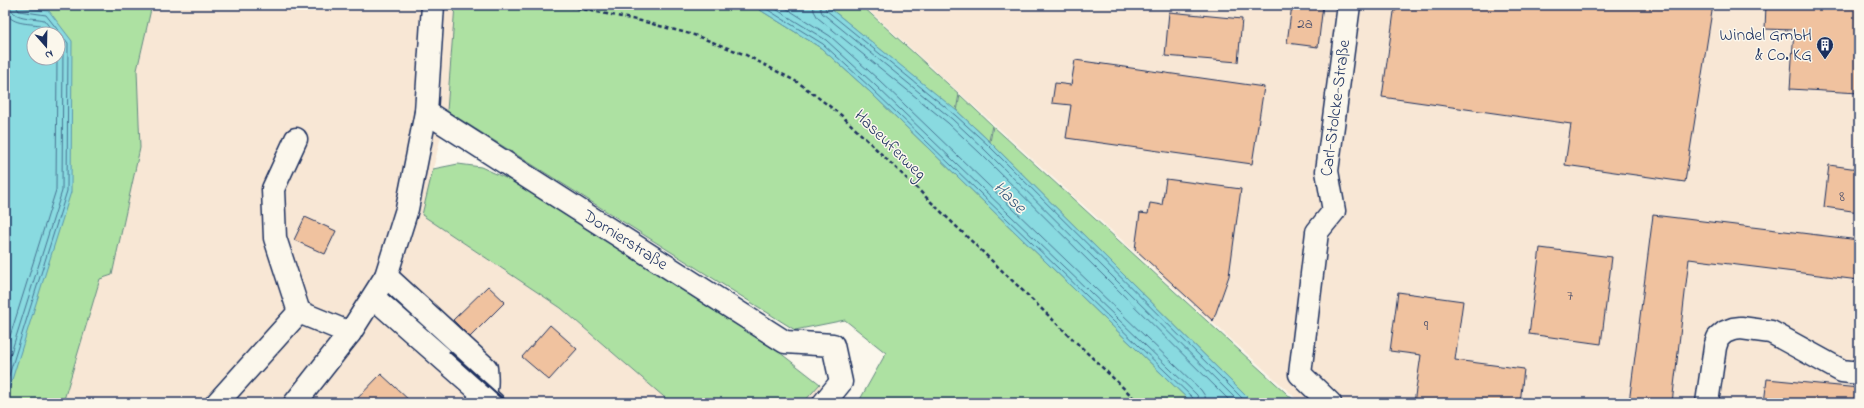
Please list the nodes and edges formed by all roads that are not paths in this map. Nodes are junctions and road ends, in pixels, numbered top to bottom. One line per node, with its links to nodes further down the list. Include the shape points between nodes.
1 (434, 5): 3 (street)
2 (1349, 5): 14 (street, Carl-Stolcke-Straße, via 1327,171 1334,211 1317,232 1300,374)
3 (426, 112): 5 (street, via 407,210); 13 (street, Dornierstraße, via 785,342 833,345 841,382)
4 (296, 139): 7 (street, via 273,189 275,238)
5 (386, 276): 6 (street); 10 (street, via 486,368)
6 (374, 298): 8 (street); 10 (street)
7 (299, 312): 8 (street); 11 (street)
8 (350, 333): 12 (street)
9 (1859, 373): 15 (street, via 1842,371 1771,332 1733,329 1718,338)
10 (485, 400)
11 (217, 403)
12 (295, 403)
13 (824, 403)
14 (1330, 403)
15 (1707, 403)

